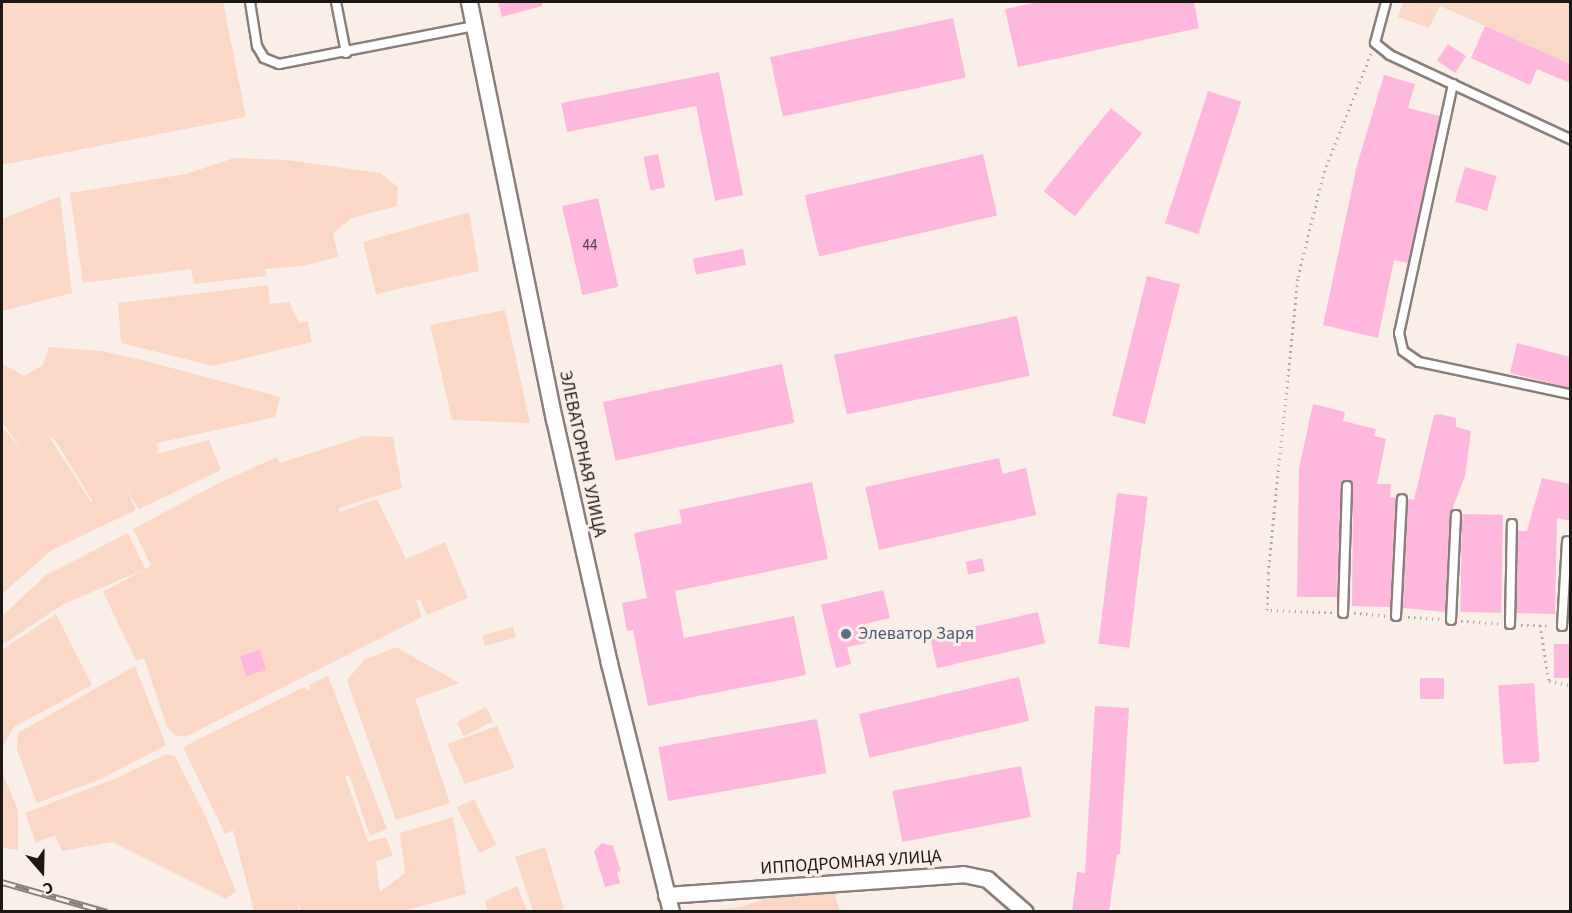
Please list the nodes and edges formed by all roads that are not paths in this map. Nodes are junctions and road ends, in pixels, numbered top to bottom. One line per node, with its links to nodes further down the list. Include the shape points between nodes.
1 (250, 2): 6 (lane, via 255,39 271,62 291,64)
2 (336, 2): 6 (lane)
3 (469, 2): 5 (street, ЭЛЕВАТОРНАЯ УЛИЦА)
4 (1386, 2): 7 (lane, via 1375,43 1390,55)
5 (474, 26): 6 (lane); 20 (street, ЭЛЕВАТОРНАЯ УЛИЦА, via 556,431)
6 (346, 52)
7 (1453, 84): 8 (lane); 9 (lane, via 1399,333 1403,351 1419,362)
8 (1570, 139)
9 (1570, 394)
10 (1347, 486): 15 (lane)
11 (1402, 499): 16 (lane)
12 (1456, 515): 17 (lane)
13 (1512, 524): 18 (lane)
14 (1566, 541): 19 (lane)
15 (1343, 612)
16 (1396, 616)
17 (1451, 620)
18 (1510, 624)
19 (1562, 626)
20 (666, 896): 21 (street, ЭЛЕВАТОРНАЯ УЛИЦА); 22 (street, ИППОДРОМНАЯ УЛИЦА, via 963,874 987,879)
21 (671, 912)
22 (1025, 912)

